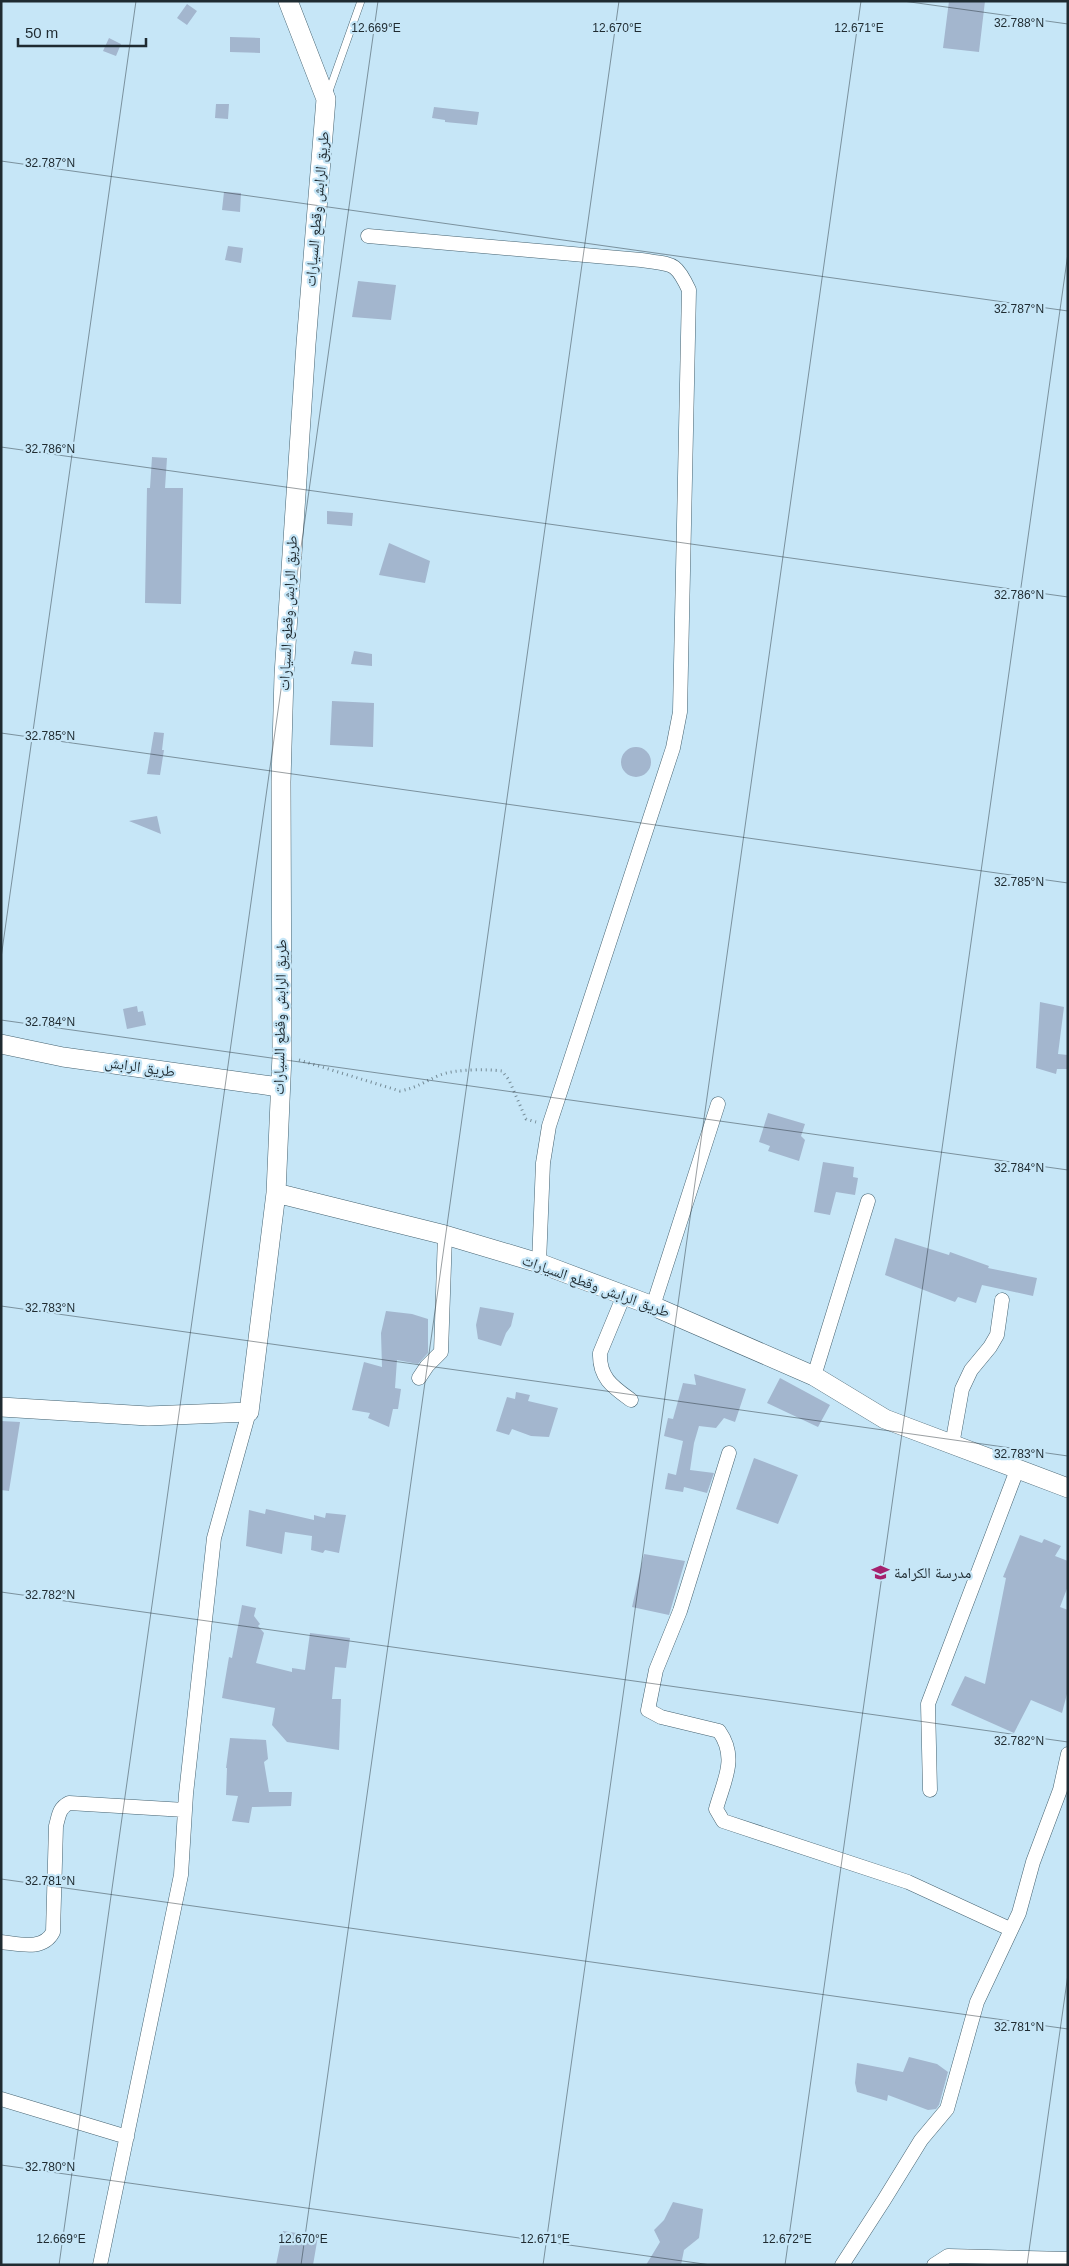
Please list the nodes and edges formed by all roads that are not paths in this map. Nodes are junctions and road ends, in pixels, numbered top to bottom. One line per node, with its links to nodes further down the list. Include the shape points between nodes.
1 (288, 1): 3 (main road, طريق الرابش وقطع السيارات)
2 (360, 1): 3 (lane)
3 (326, 99): 6 (main road, طريق الرابش وقطع السيارات, via 284,675 282,1056)
4 (368, 236): 11 (street, via 673,265 680,271 689,290 680,712 673,748 549,1126 543,1163)
5 (1, 1044): 6 (main road, طريق الرابش, via 64,1057)
6 (279, 1087): 8 (main road, طريق الرابش وقطع السيارات)
7 (718, 1104): 14 (street)
8 (276, 1194): 10 (main road, طريق الرابش وقطع السيارات); 19 (main road)
9 (868, 1201): 15 (street)
10 (445, 1235): 11 (main road, طريق الرابش وقطع السيارات); 16 (street, via 441,1352)
11 (538, 1263): 12 (main road, طريق الرابش وقطع السيارات)
12 (624, 1295): 14 (main road, طريق الرابش وقطع السيارات); 17 (street, via 600,1353 600,1364 610,1385)
13 (1002, 1300): 20 (street, via 996,1335 970,1370 962,1389)
14 (653, 1306): 15 (main road, طريق الرابش وقطع السيارات)
15 (814, 1376): 20 (main road, طريق الرابش وقطع السيارات, via 885,1419)
16 (419, 1378)
17 (631, 1400)
18 (1, 1407): 19 (main road, via 148,1416)
19 (249, 1412): 27 (street, via 214,1538)
20 (952, 1445): 22 (main road, طريق الرابش وقطع السيارات)
21 (729, 1453): 28 (street, via 680,1611 656,1670 648,1710 661,1717 718,1731 727,1742 730,1760 716,1809 723,1821 908,1882)
22 (1017, 1470): 23 (main road, طريق الرابش وقطع السيارات); 26 (street, via 928,1704)
23 (1068, 1488)
24 (1068, 1754): 25 (street)
25 (1066, 1773): 28 (street, via 1033,1862 1019,1913)
26 (930, 1790)
27 (185, 1810): 29 (street, via 70,1803 63,1806 56,1826 53,1932 49,1941 40,1945); 31 (street, via 182,1875)
28 (1010, 1929): 34 (street, via 977,2002 947,2109 921,2140)
29 (1, 1942)
30 (1, 2099): 31 (street)
31 (127, 2137): 33 (street)
32 (1068, 2259): 35 (street, via 948,2256)
33 (100, 2265)
34 (842, 2265)
35 (934, 2265)

